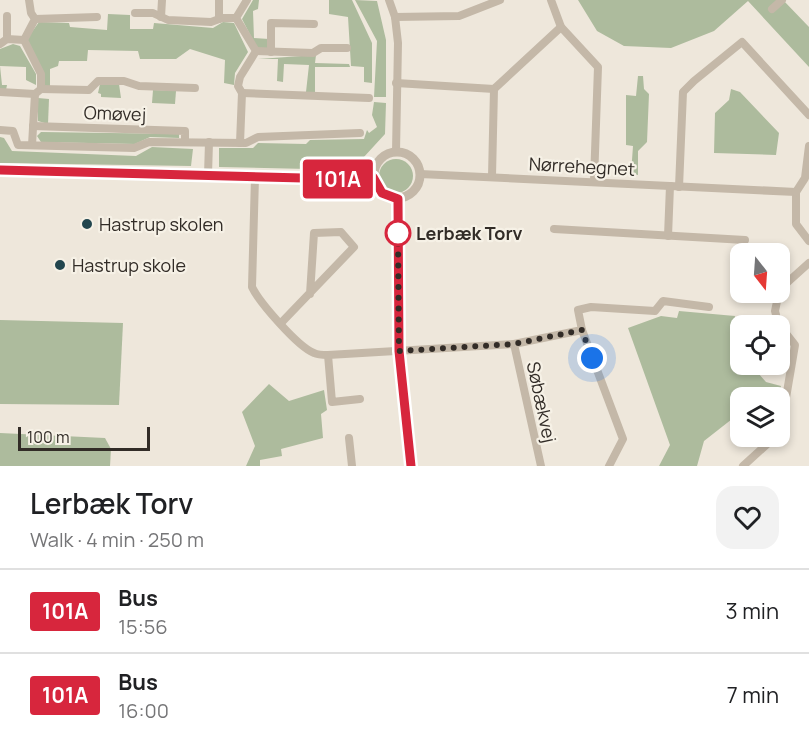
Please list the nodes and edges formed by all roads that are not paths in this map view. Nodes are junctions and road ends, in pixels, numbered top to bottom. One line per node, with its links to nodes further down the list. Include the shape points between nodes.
1 (29, 0): 16 (street)
2 (162, 0): 13 (street)
3 (219, 0): 17 (street)
4 (247, 0): 15 (street)
5 (389, 0): 14 (street)
6 (500, 0): 14 (street, via 459,16)
7 (551, 0): 19 (street)
8 (782, 0): 9 (street)
9 (772, 9)
10 (135, 13): 13 (street)
11 (7, 16): 21 (street)
12 (97, 17): 16 (street)
13 (161, 17): 17 (street, via 211,22)
14 (395, 17): 25 (street)
15 (236, 18): 17 (street); 23 (street)
16 (36, 19): 20 (street)
17 (219, 19)
18 (314, 24): 24 (street, via 271,23)
19 (561, 27): 27 (street); 48 (street, via 598,66)
20 (24, 39): 21 (street); 28 (street, via 41,74)
21 (3, 42)
22 (347, 48): 24 (street, via 321,48 313,53)
23 (256, 51): 24 (street); 30 (street, via 240,77 238,86)
24 (271, 52)
25 (396, 83): 27 (street); 41 (street)
26 (195, 88): 28 (street, Omøvej, via 98,81 89,90)
27 (494, 89): 45 (street)
28 (38, 91): 29 (street, Omøvej); 33 (street)
29 (0, 93)
30 (242, 93): 31 (street); 38 (street)
31 (369, 98)
32 (809, 115): 49 (street, via 742,42 683,92)
33 (33, 126): 36 (street, Omøvej, via 185,131); 39 (street)
34 (0, 130): 39 (street, via 13,131 18,145)
35 (360, 134): 38 (street, Omøvej, via 258,137)
36 (185, 142): 37 (street, Omøvej); 39 (street, Omøvej, via 149,142 134,148)
37 (209, 142): 38 (street, Omøvej); 44 (street)
38 (240, 143)
39 (32, 145)
40 (809, 146): 50 (street, via 805,178)
41 (396, 152): 43 (street, via 411,157); 47 (street, via 378,160)
42 (0, 170): 44 (street)
43 (420, 174): 45 (street, Nørrehegnet); 51 (street, via 415,190)
44 (208, 175): 46 (street)
45 (492, 176): 48 (street, Nørrehegnet)
46 (255, 177): 47 (street); 60 (street, via 252,287 259,302)
47 (373, 177): 51 (street, via 382,193)
48 (594, 181): 49 (street, Nørrehegnet)
49 (675, 187): 50 (street, Nørrehegnet); 53 (street)
50 (796, 192): 55 (street, via 796,224)
51 (398, 199): 64 (street)
52 (554, 229): 53 (street)
53 (668, 236): 54 (street)
54 (745, 240)
55 (809, 241)
56 (809, 263): 57 (street)
57 (790, 281)
58 (310, 294): 58 (street, via 354,247 341,232 314,233); 60 (street)
59 (709, 307): 61 (street, via 663,301 655,311 591,307 578,310)
60 (281, 323): 65 (street, via 314,354)
61 (582, 330): 63 (street, Søbækvej); 73 (street, via 623,439)
62 (790, 339): 66 (street, via 795,345)
63 (514, 344): 64 (street, Søbækvej); 72 (street, Søbækvej)
64 (399, 351): 65 (street); 71 (street)
65 (328, 355): 67 (street, via 332,402)
66 (790, 374)
67 (360, 399)
68 (349, 438): 70 (street)
69 (764, 447): 74 (street)
70 (352, 466)
71 (411, 466)
72 (541, 466)
73 (609, 466)
74 (743, 466)

